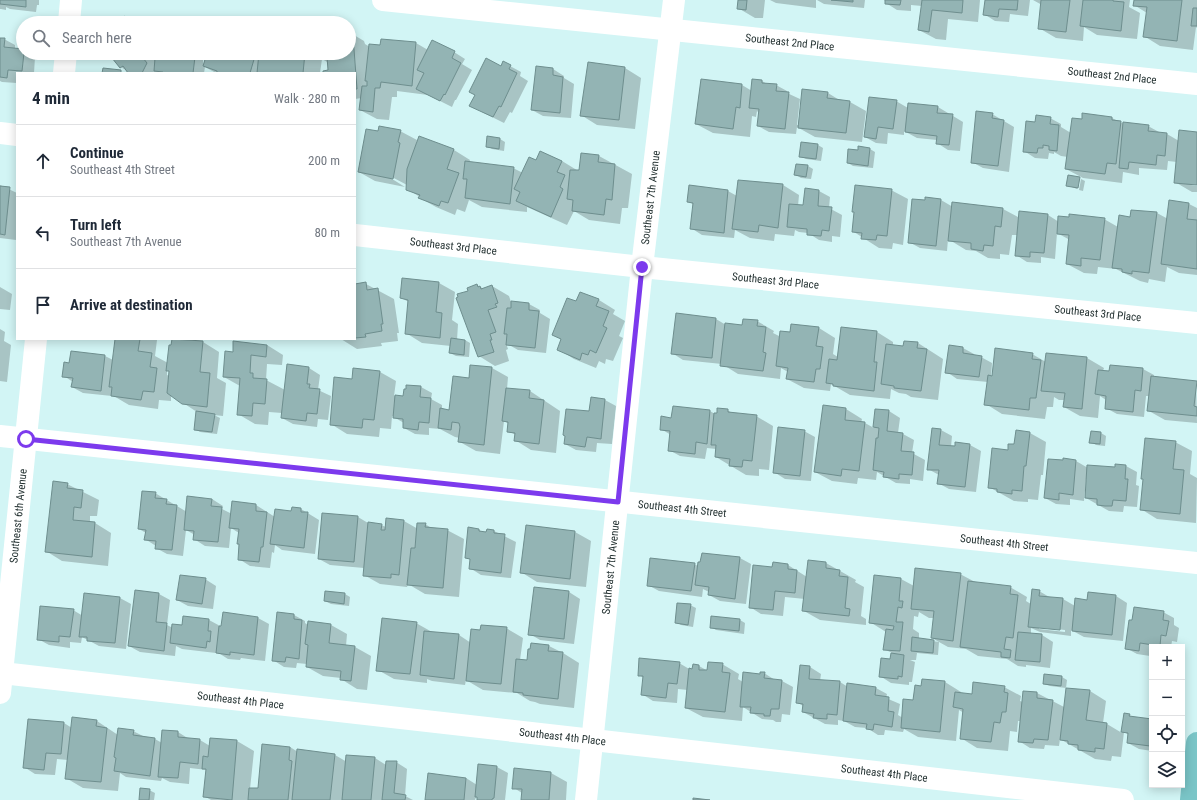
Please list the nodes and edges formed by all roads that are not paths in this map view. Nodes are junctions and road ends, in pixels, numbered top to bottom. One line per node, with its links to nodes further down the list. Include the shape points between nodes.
1 (71, 0): 4 (street)
2 (383, 0): 5 (street, Southeast 2nd Place)
3 (674, 0): 5 (street, Southeast 7th Avenue)
4 (70, 16)
5 (670, 30): 8 (street, Southeast 2nd Place); 12 (street, Southeast 7th Avenue)
6 (65, 60): 7 (street)
7 (64, 72)
8 (1197, 84)
9 (0, 133): 10 (street)
10 (16, 135)
11 (356, 235): 12 (street, Southeast 3rd Place)
12 (642, 267): 13 (street, Southeast 3rd Place); 17 (street, Southeast 7th Avenue)
13 (1197, 323)
14 (36, 340): 16 (street, Southeast 6th Avenue)
15 (0, 436): 16 (street, Southeast 4th Street)
16 (26, 439): 17 (street, Southeast 4th Street); 19 (street, Southeast 6th Avenue)
17 (618, 502): 18 (street, Southeast 4th Street); 20 (street, Southeast 7th Avenue)
18 (1197, 563)
19 (1, 683): 20 (street, Southeast 4th Place)
20 (593, 740): 22 (street, Southeast 7th Avenue); 23 (street, Southeast 4th Place)
21 (1197, 742): 24 (main road)
22 (586, 800)
23 (1123, 800)
24 (1191, 800)

